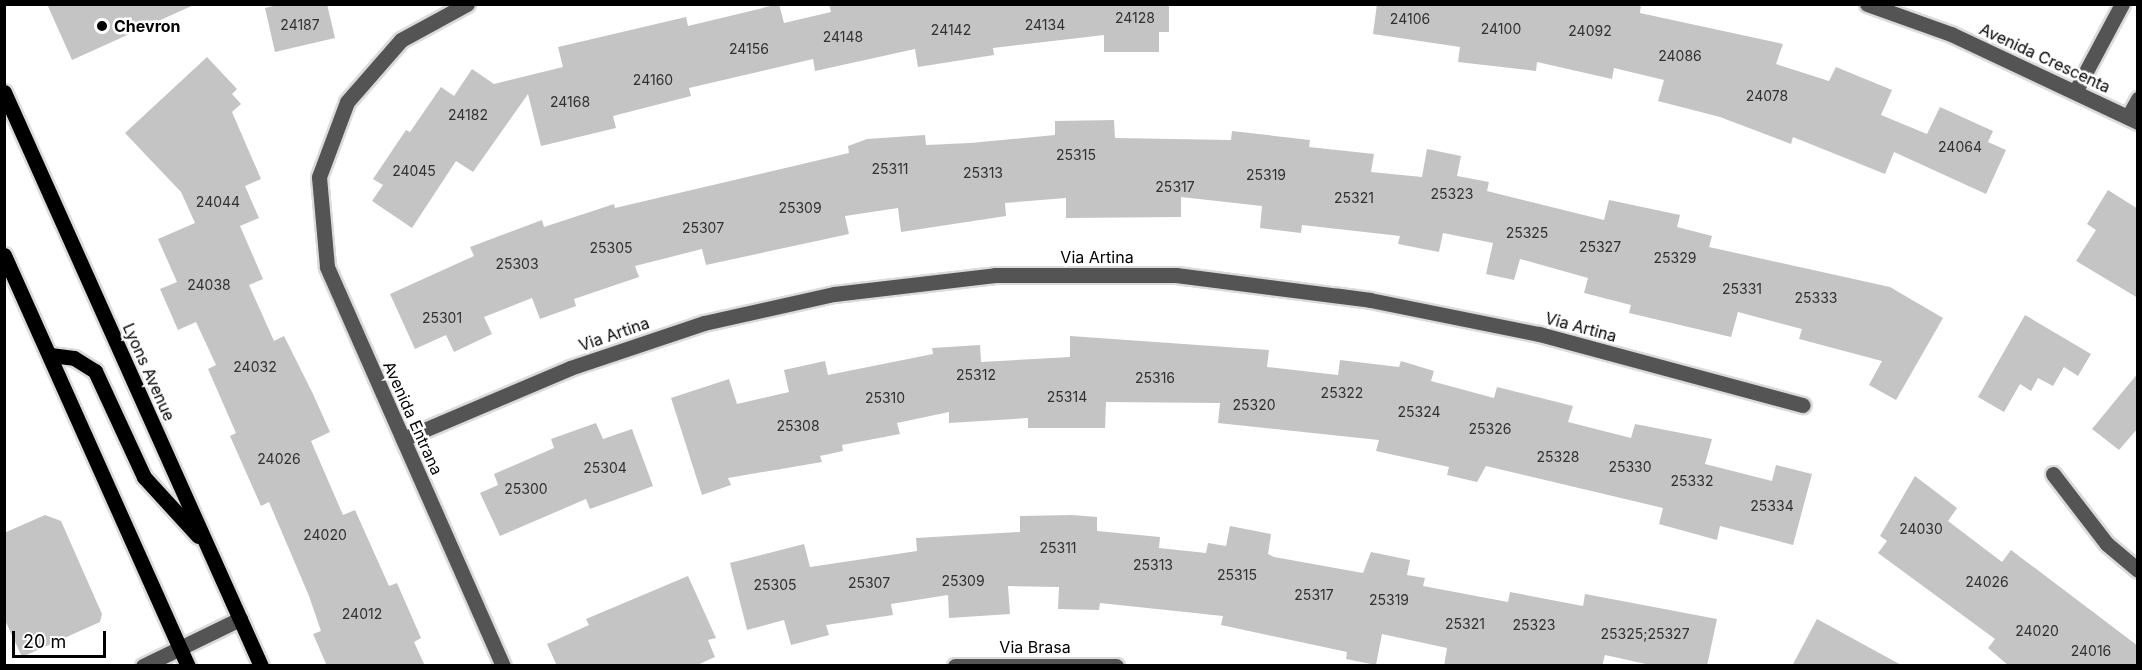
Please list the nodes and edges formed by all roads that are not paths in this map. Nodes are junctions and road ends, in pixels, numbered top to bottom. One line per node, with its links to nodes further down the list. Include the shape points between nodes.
1 (467, 4): 11 (street, Avenida Entrana, via 401,40 347,102 319,177 327,267)
2 (1868, 4): 5 (street, Avenida Crescenta, via 1951,34)
3 (2122, 4): 5 (street)
4 (4, 92): 13 (main road, Lyons Avenue)
5 (2075, 92): 7 (street, Avenida Crescenta)
6 (2138, 99): 7 (street)
7 (2133, 120)
8 (4, 255): 9 (main road)
9 (50, 355): 13 (main road, via 74,358 95,371 144,477); 16 (main road)
10 (1803, 405): 11 (street, Via Artina, via 1539,334 1370,300 1176,275 995,274 834,294 704,323 570,368)
11 (403, 439): 20 (street, Avenida Entrana)
12 (2053, 474): 14 (street, via 2107,544)
13 (208, 547): 15 (main road, Lyons Avenue)
14 (2138, 570)
15 (240, 619): 16 (street); 19 (main road, Lyons Avenue)
16 (180, 647): 17 (street); 18 (main road)
17 (143, 666)
18 (188, 666)
19 (261, 666)
20 (503, 666)
21 (955, 666): 22 (street, Via Brasa)
22 (1116, 666)

